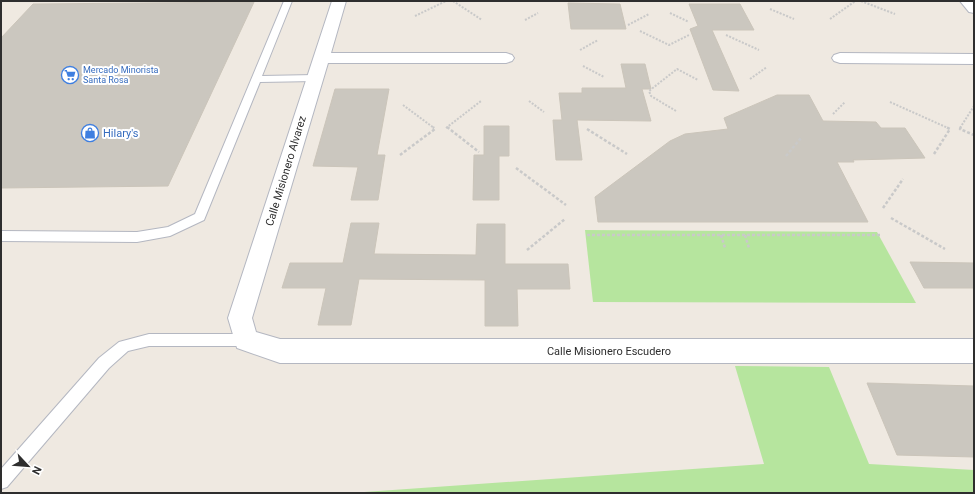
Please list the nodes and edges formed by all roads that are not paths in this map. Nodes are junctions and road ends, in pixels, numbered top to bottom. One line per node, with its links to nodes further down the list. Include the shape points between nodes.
1 (288, 1): 10 (lane)
2 (339, 1): 5 (street, Calle Misionero Alvarez)
3 (967, 1): 4 (street)
4 (974, 9)
5 (322, 58): 6 (street); 9 (street, Calle Misionero Alvarez)
6 (506, 58)
7 (840, 58): 8 (street)
8 (974, 59)
9 (315, 78): 10 (lane); 12 (street, Calle Misionero Alvarez, via 240,318)
10 (257, 79): 11 (lane, via 200,217 170,231 137,237)
11 (1, 236)
12 (246, 340): 13 (street, Calle Misionero Escudero, via 280,351); 14 (lane, via 148,340 124,346 104,363)
13 (974, 351)
14 (1, 480)

